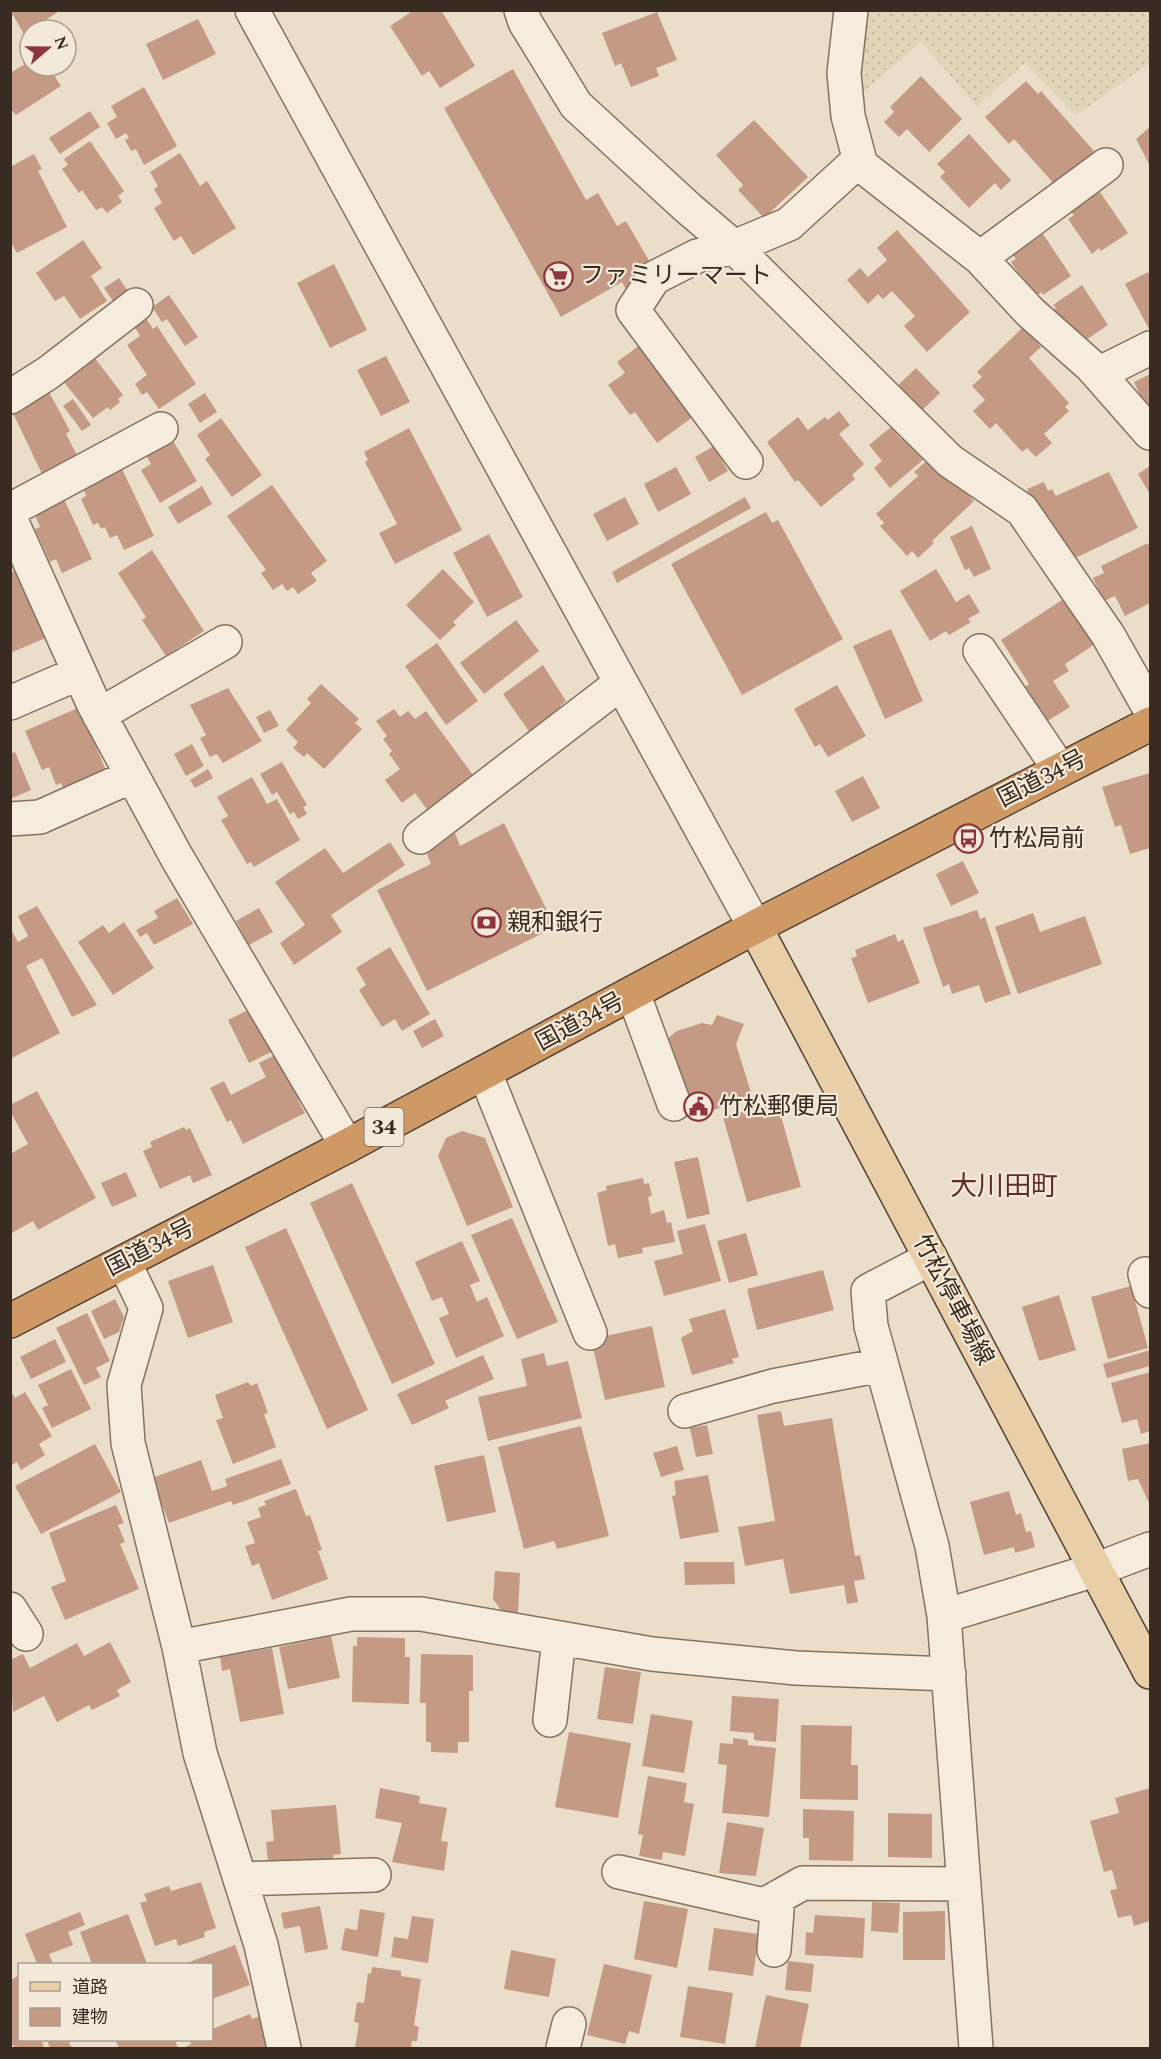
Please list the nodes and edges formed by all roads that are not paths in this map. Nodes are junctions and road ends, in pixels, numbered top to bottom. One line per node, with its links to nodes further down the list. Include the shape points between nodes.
1 (252, 10): 20 (street)
2 (521, 10): 6 (street, via 576,105)
3 (851, 10): 4 (street, via 844,73 848,116)
4 (859, 160): 6 (street, via 789,224); 7 (street)
5 (1106, 165): 7 (street)
6 (734, 247): 14 (street, via 698,256 654,278 633,310); 23 (street, via 950,461 1022,510 1108,635)
7 (980, 258): 10 (street, via 1029,312)
8 (136, 305): 11 (street, via 48,373)
9 (1150, 348): 10 (street)
10 (1098, 374): 13 (street)
11 (10, 396)
12 (161, 429): 15 (street)
13 (1150, 433)
14 (746, 462)
15 (10, 510)
16 (10, 518): 19 (street)
17 (225, 642): 22 (street)
18 (980, 651): 24 (street)
19 (79, 674): 21 (street); 22 (street)
20 (621, 682): 27 (street); 28 (street)
21 (10, 703)
22 (99, 716): 25 (street)
23 (1150, 722): 24 (highway, 国道34号 / 34)
24 (1060, 770): 28 (highway, 国道34号 / 34)
25 (132, 776): 26 (street, via 40,817); 32 (street)
26 (10, 819)
27 (420, 837)
28 (755, 927): 29 (highway, 国道34号 / 34); 33 (main road, 竹松停車場線)
29 (633, 993): 30 (highway, 国道34号 / 34); 31 (street)
30 (485, 1073): 32 (highway, 国道34号 / 34); 36 (street)
31 (674, 1104)
32 (347, 1146): 34 (highway, 国道34号 / 34)
33 (931, 1258): 37 (street, via 868,1291 871,1326); 40 (main road, 竹松停車場線)
34 (124, 1262): 35 (highway, 国道34号 / 34); 43 (street, via 146,1308 123,1385 128,1443)
35 (10, 1321)
36 (590, 1333)
37 (881, 1365): 38 (street, via 773,1386); 41 (street, via 932,1546)
38 (685, 1411)
39 (1150, 1549): 40 (street)
40 (1095, 1570): 41 (street); 44 (main road, 竹松停車場線)
41 (944, 1616): 45 (street)
42 (559, 1638): 43 (street, via 421,1614 351,1614); 45 (street, via 652,1654 796,1668); 46 (street)
43 (178, 1647): 49 (street, via 200,1752)
44 (1150, 1672)
45 (949, 1674): 50 (street)
46 (550, 1720)
47 (619, 1872): 51 (street, via 764,1905)
48 (374, 1875): 49 (street)
49 (241, 1879): 53 (street, via 261,1945)
50 (964, 1884): 51 (street, via 804,1883); 54 (street)
51 (778, 1897): 52 (street)
52 (774, 1950)
53 (284, 2049)
54 (976, 2049)

